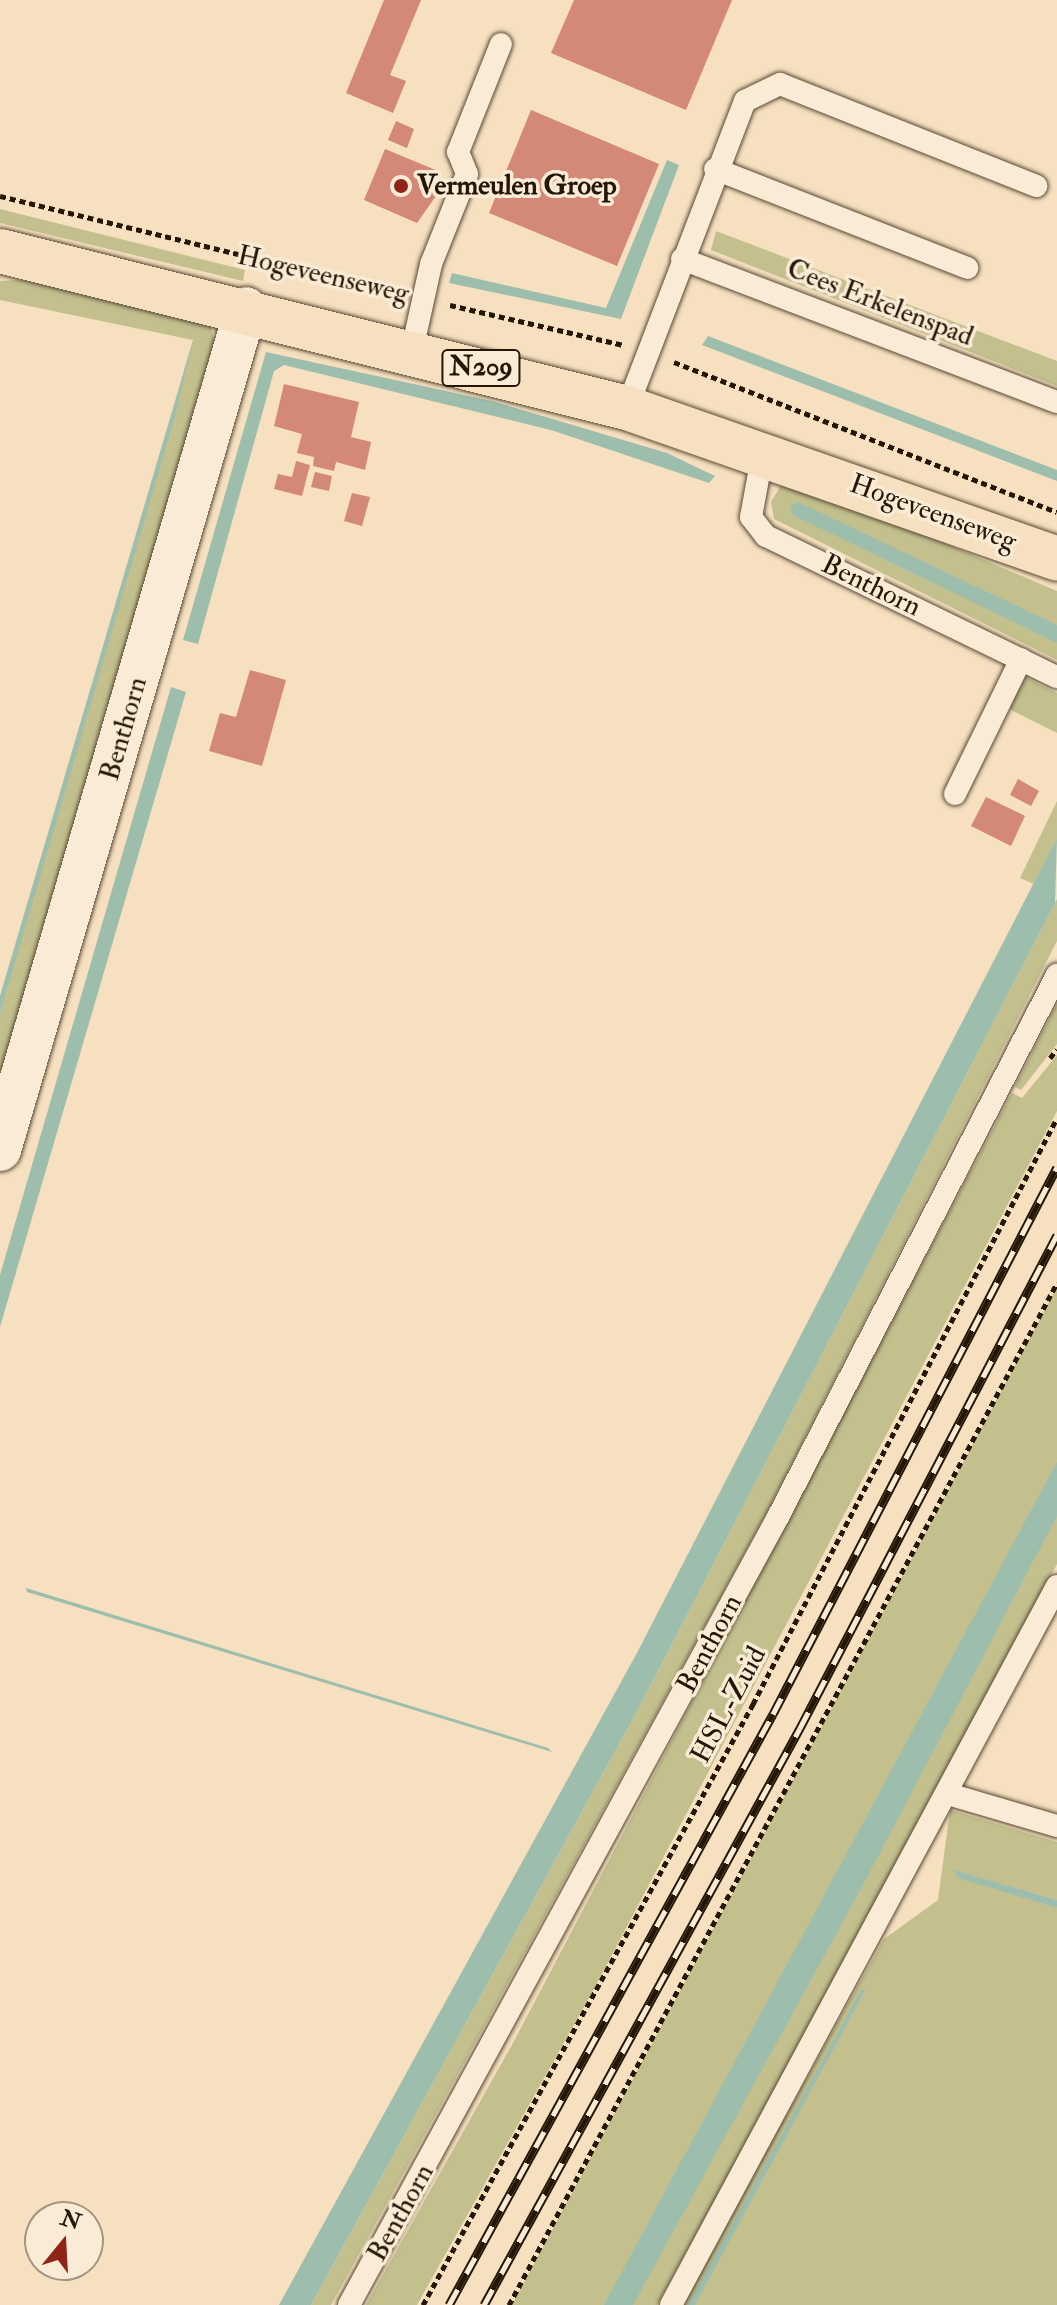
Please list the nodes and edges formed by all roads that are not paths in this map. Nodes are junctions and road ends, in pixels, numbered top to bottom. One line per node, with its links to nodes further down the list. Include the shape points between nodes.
1 (501, 44): 8 (lane, via 458,152 467,174 423,299)
2 (715, 169): 3 (lane, via 745,101 780,84); 5 (lane); 6 (lane)
3 (1036, 186)
4 (0, 251): 7 (main road, Hogeveenseweg / N209)
5 (682, 259): 9 (lane, Cees Erkelenspad); 10 (lane)
6 (967, 268)
7 (246, 308): 8 (main road, Hogeveenseweg / N209); 17 (street, Benthorn)
8 (412, 350): 10 (main road, Hogeveenseweg / N209)
9 (1057, 402)
10 (627, 408): 11 (main road, Hogeveenseweg / N209)
11 (763, 452): 12 (main road, Hogeveenseweg / N209); 13 (lane, Benthorn, via 751,517 766,536)
12 (1057, 559)
13 (1021, 659): 14 (lane, Benthorn); 15 (lane)
14 (1057, 677)
15 (955, 794)
16 (1057, 975): 21 (lane, Benthorn, via 764,1545)
17 (0, 1150)
18 (1057, 1586): 19 (lane)
19 (948, 1794): 20 (lane); 22 (lane)
20 (1057, 1826)
21 (349, 2305)
22 (671, 2305)

